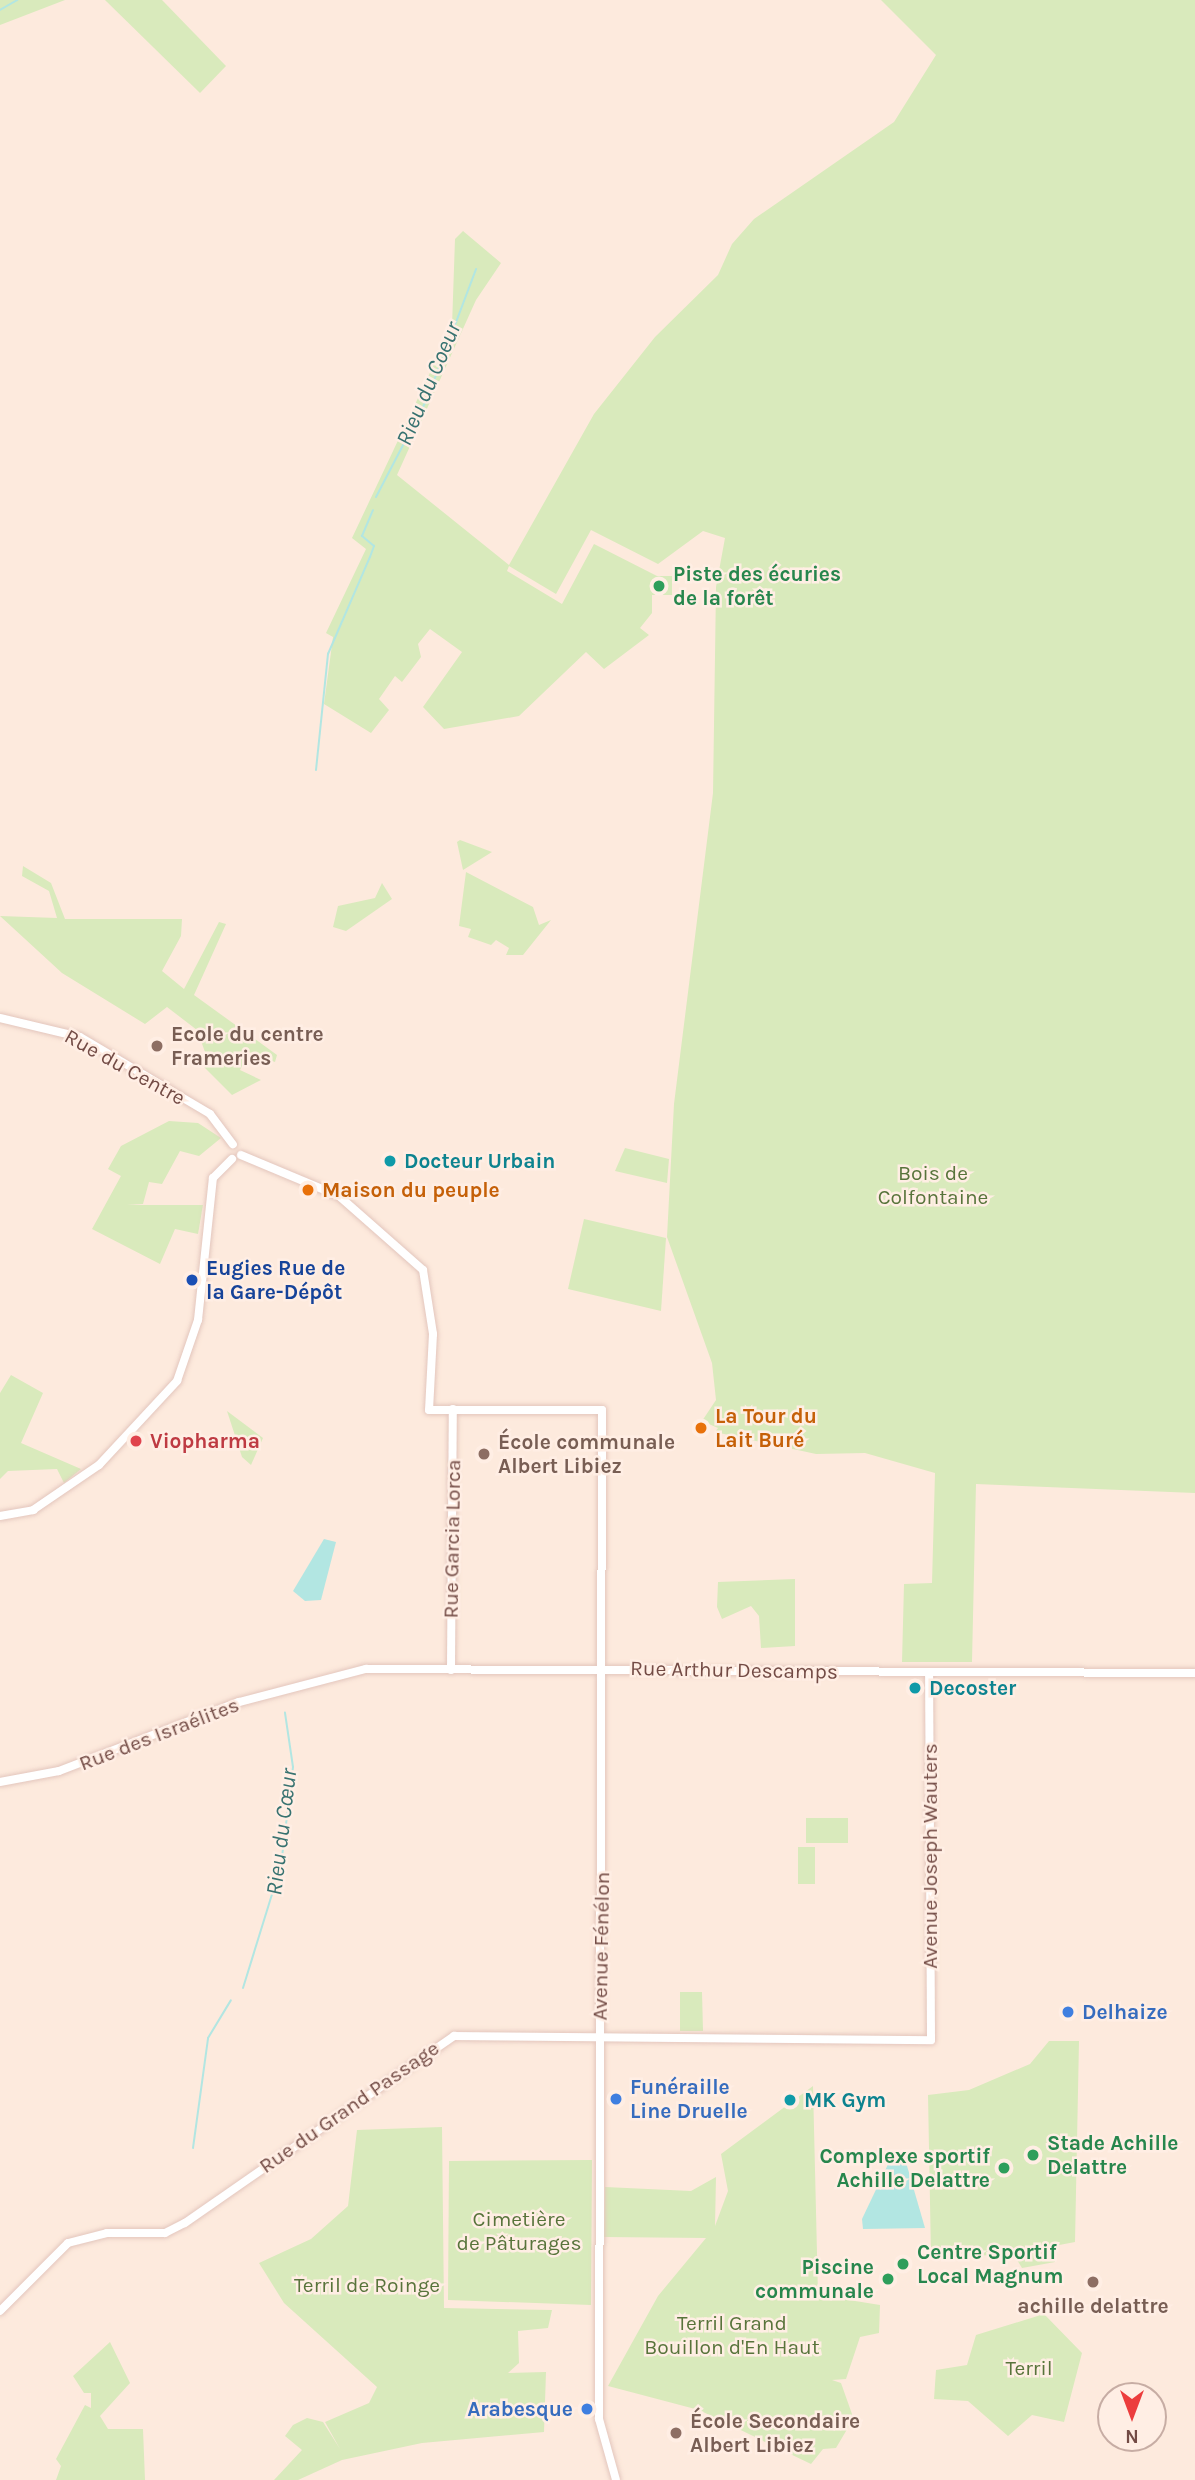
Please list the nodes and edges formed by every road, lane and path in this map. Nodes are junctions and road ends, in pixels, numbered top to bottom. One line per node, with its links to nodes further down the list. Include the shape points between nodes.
1 (0, 1018): 2 (street, Rue du Centre, via 80,1037 210,1114)
2 (233, 1144): 3 (street, Rue du Centre); 4 (street, via 227,1151)
3 (241, 1155): 4 (street); 5 (street, via 337,1194 421,1267 430,1285 429,1410)
4 (232, 1158): 6 (street, via 214,1178 198,1320 177,1381 99,1465 33,1510)
5 (453, 1409): 7 (street, Avenue Fénélon, via 602,1410); 8 (street, Rue Garcia Lorca)
6 (0, 1516)
7 (602, 1669): 8 (street, Rue Arthur Descamps); 9 (street, Rue Arthur Descamps); 13 (street, Avenue Fénélon)
8 (450, 1670): 11 (street, Rue Arthur Descamps, via 366,1669)
9 (929, 1672): 10 (street, Rue Arthur Descamps); 14 (street, Avenue Joseph Wauters)
10 (1195, 1673)
11 (276, 1692): 12 (street, Rue des Israélites, via 128,1749)
12 (0, 1782)
13 (600, 2037): 14 (street, Rue du Grand Passage); 15 (street, Rue du Grand Passage, via 440,2042 198,2214 172,2228 107,2233 68,2243); 16 (street, Avenue Fénélon, via 599,2430)
14 (931, 2040)
15 (0, 2311)
16 (616, 2480)

